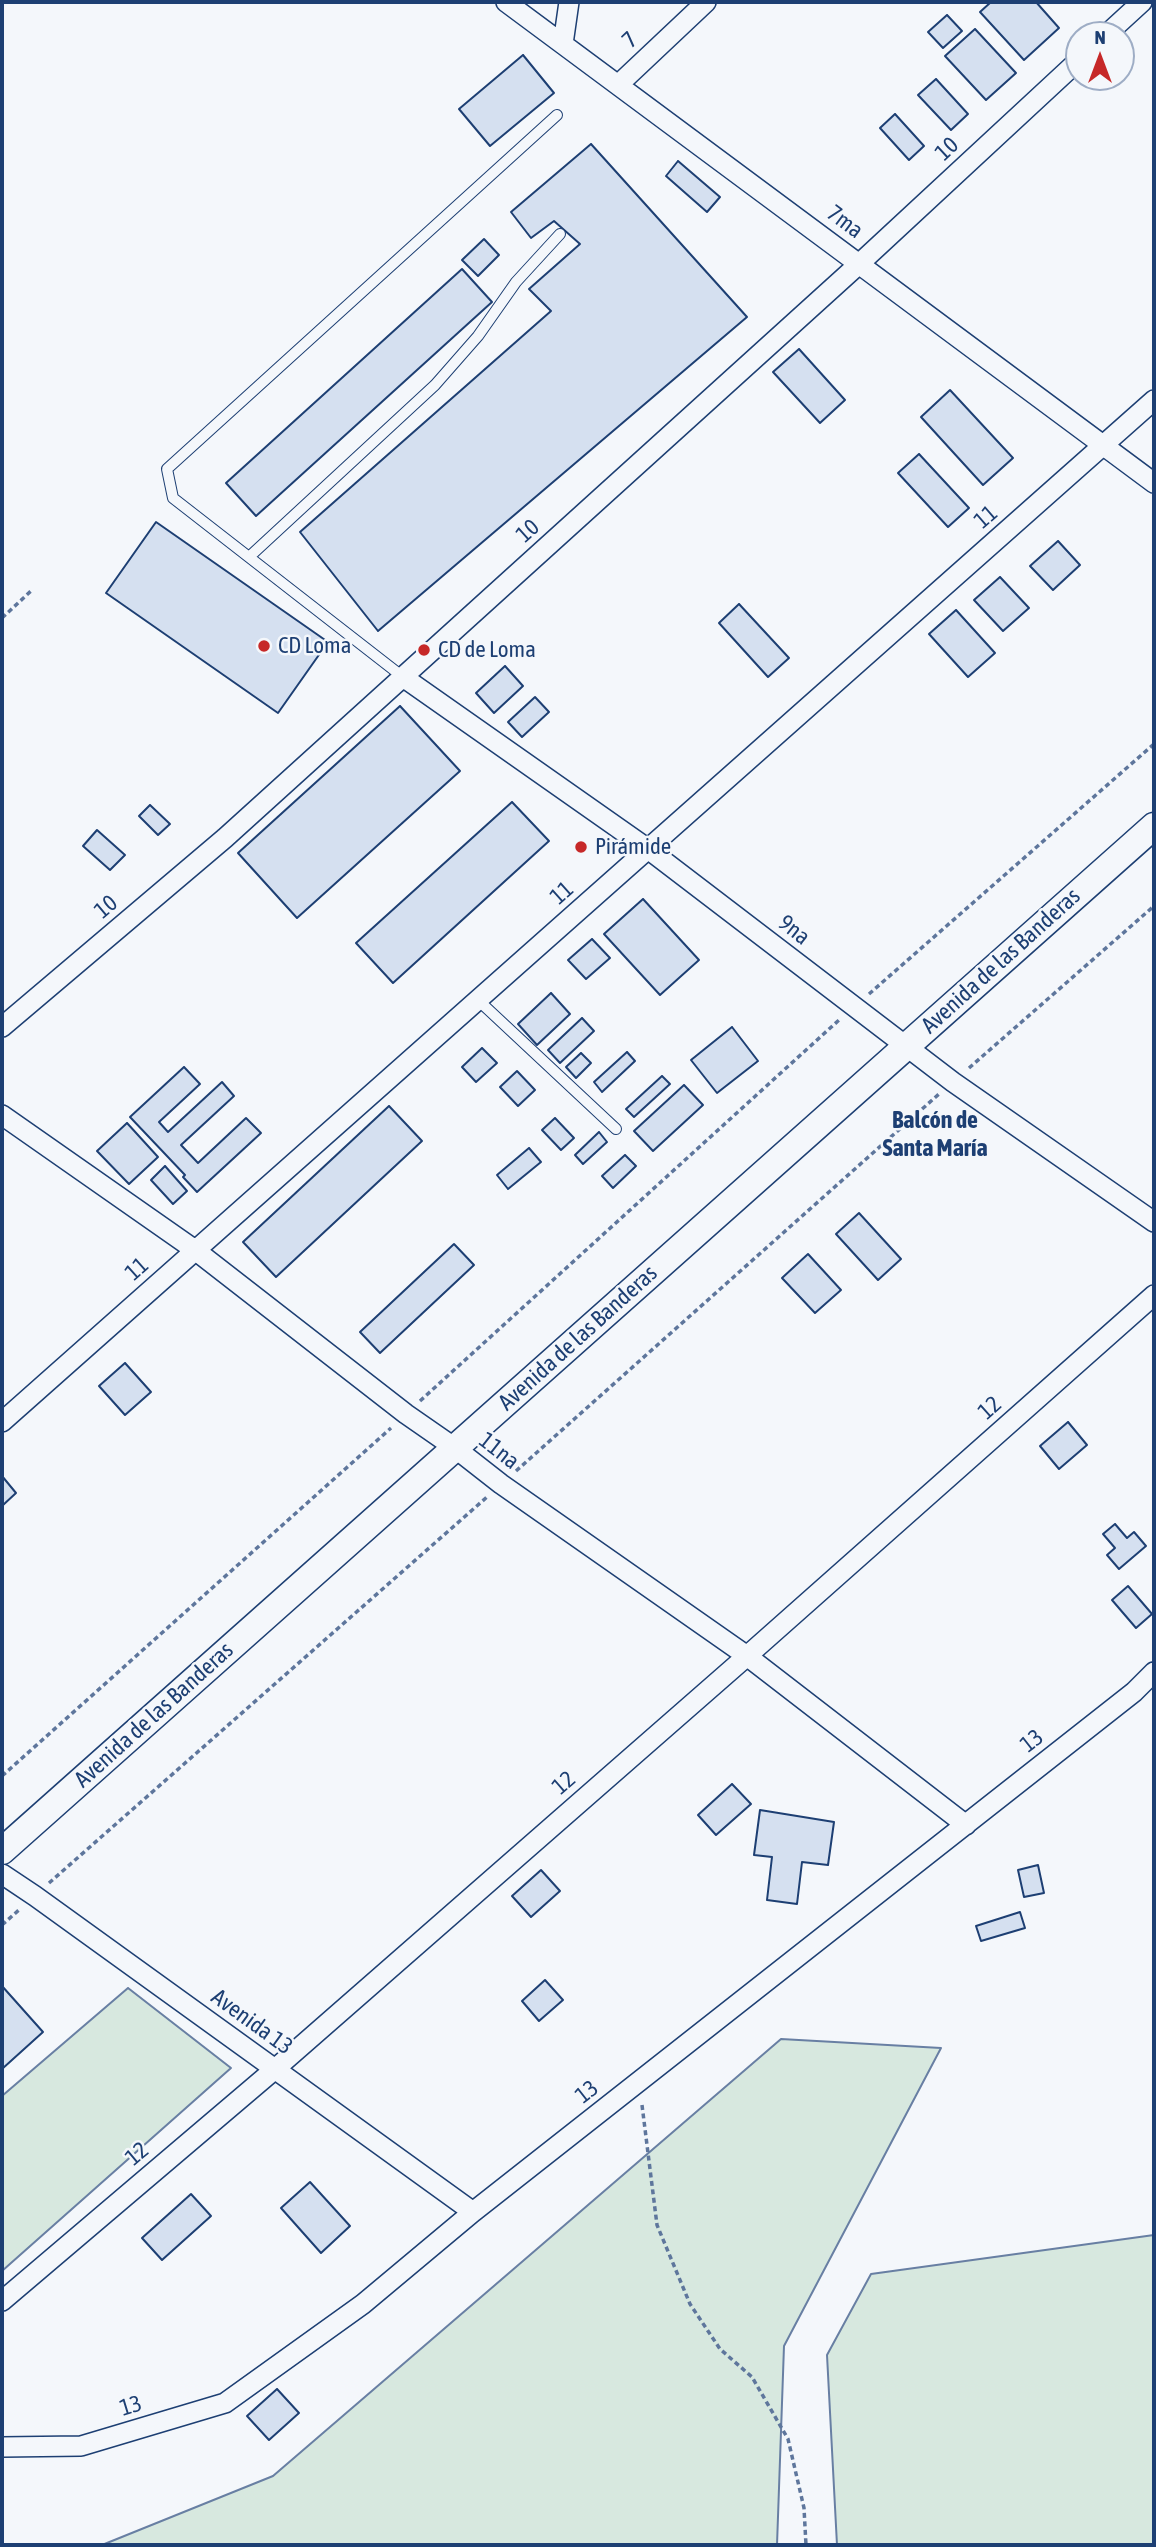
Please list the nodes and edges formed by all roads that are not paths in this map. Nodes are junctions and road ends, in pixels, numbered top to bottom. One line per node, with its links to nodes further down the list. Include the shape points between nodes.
1 (506, 2): 6 (street, 7ma)
2 (569, 2): 6 (street)
3 (706, 2): 8 (street, 7)
4 (1142, 2): 5 (street)
5 (1121, 21)
6 (563, 44): 8 (street, 7ma)
7 (1065, 73): 11 (street, 10)
8 (618, 85): 11 (street, 7ma)
9 (557, 115): 15 (lane, via 167,469 173,498)
10 (561, 234): 15 (lane, via 516,282 478,336 435,385)
11 (859, 264): 13 (street, 7ma); 16 (street, 10)
12 (1154, 400): 13 (street, 11)
13 (1104, 446): 14 (street, 7ma); 18 (street, 11)
14 (1154, 483)
15 (249, 557): 16 (lane)
16 (403, 677): 18 (street, 9na); 20 (street, 10, via 225,838)
17 (1154, 826): 21 (street, Avenida de las Banderas)
18 (648, 849): 19 (street, 11); 21 (street, 9na)
19 (478, 1000): 23 (lane); 25 (street, 11)
20 (2, 1027)
21 (906, 1045): 24 (street, 9na); 28 (street, Avenida de las Banderas)
22 (2, 1115): 25 (street, 11na)
23 (616, 1129)
24 (1154, 1222)
25 (195, 1250): 27 (street, 11); 28 (street, 11na)
26 (1154, 1295): 29 (street, 12)
27 (2, 1422)
28 (455, 1448): 29 (street, 11na); 34 (street, Avenida de las Banderas)
29 (747, 1656): 33 (street, 11na); 36 (street, 12)
30 (1154, 1672): 32 (street, 13)
31 (1154, 1688): 32 (street)
32 (1134, 1692): 33 (street, 13)
33 (966, 1825): 37 (street, 13)
34 (2, 1851)
35 (2, 1874): 36 (street, Avenida 13)
36 (275, 2069): 37 (street, Avenida 13); 38 (street, 12)
37 (473, 2212): 39 (street, 13, via 363,2304 225,2403 81,2446)
38 (2, 2301)
39 (2, 2447)

